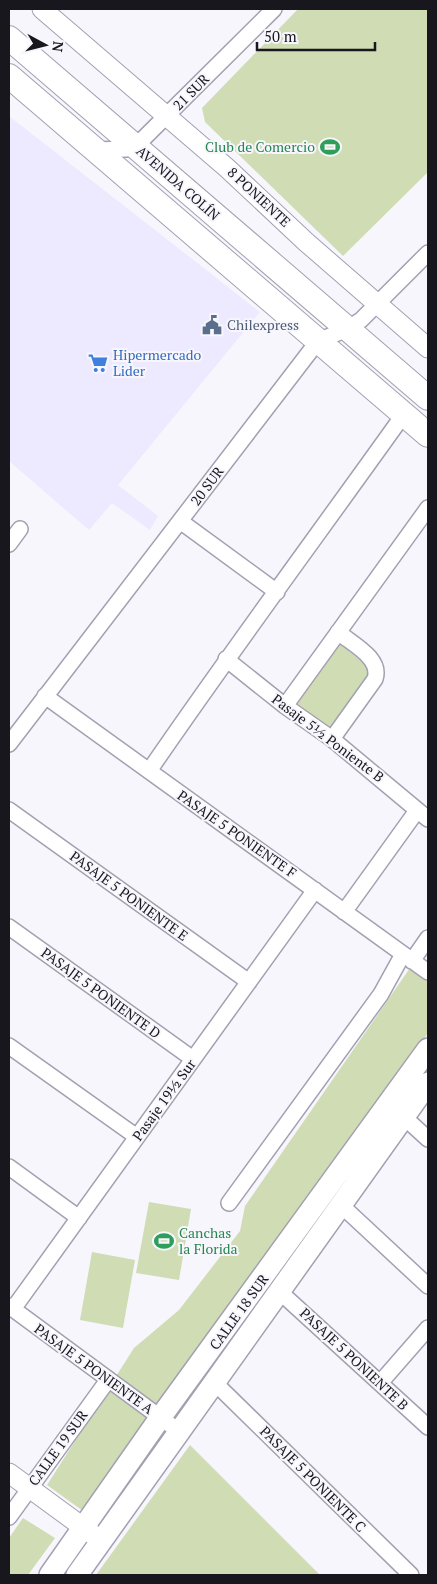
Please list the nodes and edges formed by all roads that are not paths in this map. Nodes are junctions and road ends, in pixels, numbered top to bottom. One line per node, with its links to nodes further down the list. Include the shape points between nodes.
1 (42, 9): 5 (street, 8 PONIENTE)
2 (274, 9): 5 (street, 21 SUR)
3 (9, 38): 6 (main road, AVENIDA COLÍN)
4 (9, 76): 7 (main road, AVENIDA COLÍN)
5 (167, 116): 6 (street, 21 SUR); 9 (street, 8 PONIENTE)
6 (135, 146): 7 (street, via 118,151); 10 (main road, AVENIDA COLÍN)
7 (96, 150): 11 (main road, AVENIDA COLÍN)
8 (427, 256): 9 (street)
9 (377, 304): 10 (street); 12 (street, 8 PONIENTE)
10 (347, 329): 11 (street); 13 (main road, AVENIDA COLÍN)
11 (318, 341): 14 (main road, AVENIDA COLÍN); 17 (street, 20 SUR)
12 (428, 348)
13 (428, 398)
14 (404, 414): 15 (main road, AVENIDA COLÍN); 20 (street)
15 (428, 435)
16 (428, 508): 21 (street)
17 (180, 521): 20 (street); 23 (street, 20 SUR)
18 (20, 529): 19 (street)
19 (9, 544)
20 (277, 592): 22 (street)
21 (338, 632): 24 (street); 25 (street, via 374,661 378,671)
22 (226, 659): 24 (street, Pasaje 5½ Poniente B); 27 (street)
23 (45, 696): 26 (street, 20 SUR); 27 (street, PASAJE 5 PONIENTE F)
24 (285, 706): 25 (street, Pasaje 5½ Poniente B)
25 (332, 739): 29 (street, Pasaje 5½ Poniente B)
26 (9, 744)
27 (149, 771): 30 (street, PASAJE 5 PONIENTE F)
28 (9, 810): 36 (street, PASAJE 5 PONIENTE E)
29 (422, 815): 31 (street)
30 (316, 890): 31 (street, PASAJE 5 PONIENTE F); 36 (street, Pasaje 19½ Sur)
31 (344, 912): 34 (street, PASAJE 5 PONIENTE F)
32 (9, 927): 39 (street, PASAJE 5 PONIENTE D)
33 (428, 938): 34 (street)
34 (408, 957): 35 (street, PASAJE 5 PONIENTE F); 45 (street)
35 (428, 972)
36 (249, 982): 39 (street, Pasaje 19½ Sur)
37 (9, 1046): 42 (street)
38 (428, 1049): 55 (main road, CALLE 18 SUR)
39 (193, 1059): 42 (street, Pasaje 19½ Sur)
40 (428, 1083): 41 (main road, CALLE 18 SUR)
41 (404, 1118): 43 (street); 46 (main road, CALLE 18 SUR)
42 (137, 1137): 47 (street, Pasaje 19½ Sur)
43 (428, 1139)
44 (9, 1167): 47 (street)
45 (230, 1204)
46 (342, 1206): 48 (street); 49 (main road, CALLE 18 SUR)
47 (79, 1218): 50 (street, Pasaje 19½ Sur)
48 (428, 1286)
49 (280, 1292): 53 (main road, CALLE 18 SUR); 54 (street, PASAJE 5 PONIENTE B)
50 (11, 1308): 52 (street, PASAJE 5 PONIENTE A)
51 (428, 1328): 54 (street)
52 (108, 1380): 55 (street, PASAJE 5 PONIENTE A); 59 (street, CALLE 19 SUR)
53 (215, 1383): 57 (main road, CALLE 18 SUR); 65 (street, PASAJE 5 PONIENTE C)
54 (380, 1383): 56 (street, PASAJE 5 PONIENTE B)
55 (160, 1418): 57 (street, PASAJE 5 PONIENTE A); 61 (main road, CALLE 18 SUR)
56 (428, 1427)
57 (180, 1432): 62 (main road, CALLE 18 SUR)
58 (9, 1473): 59 (street)
59 (29, 1488): 60 (street, CALLE 19 SUR); 61 (street)
60 (9, 1517)
61 (85, 1528): 62 (street); 63 (main road, CALLE 18 SUR)
62 (102, 1541): 64 (main road, CALLE 18 SUR)
63 (50, 1575)
64 (77, 1575)
65 (410, 1575)

